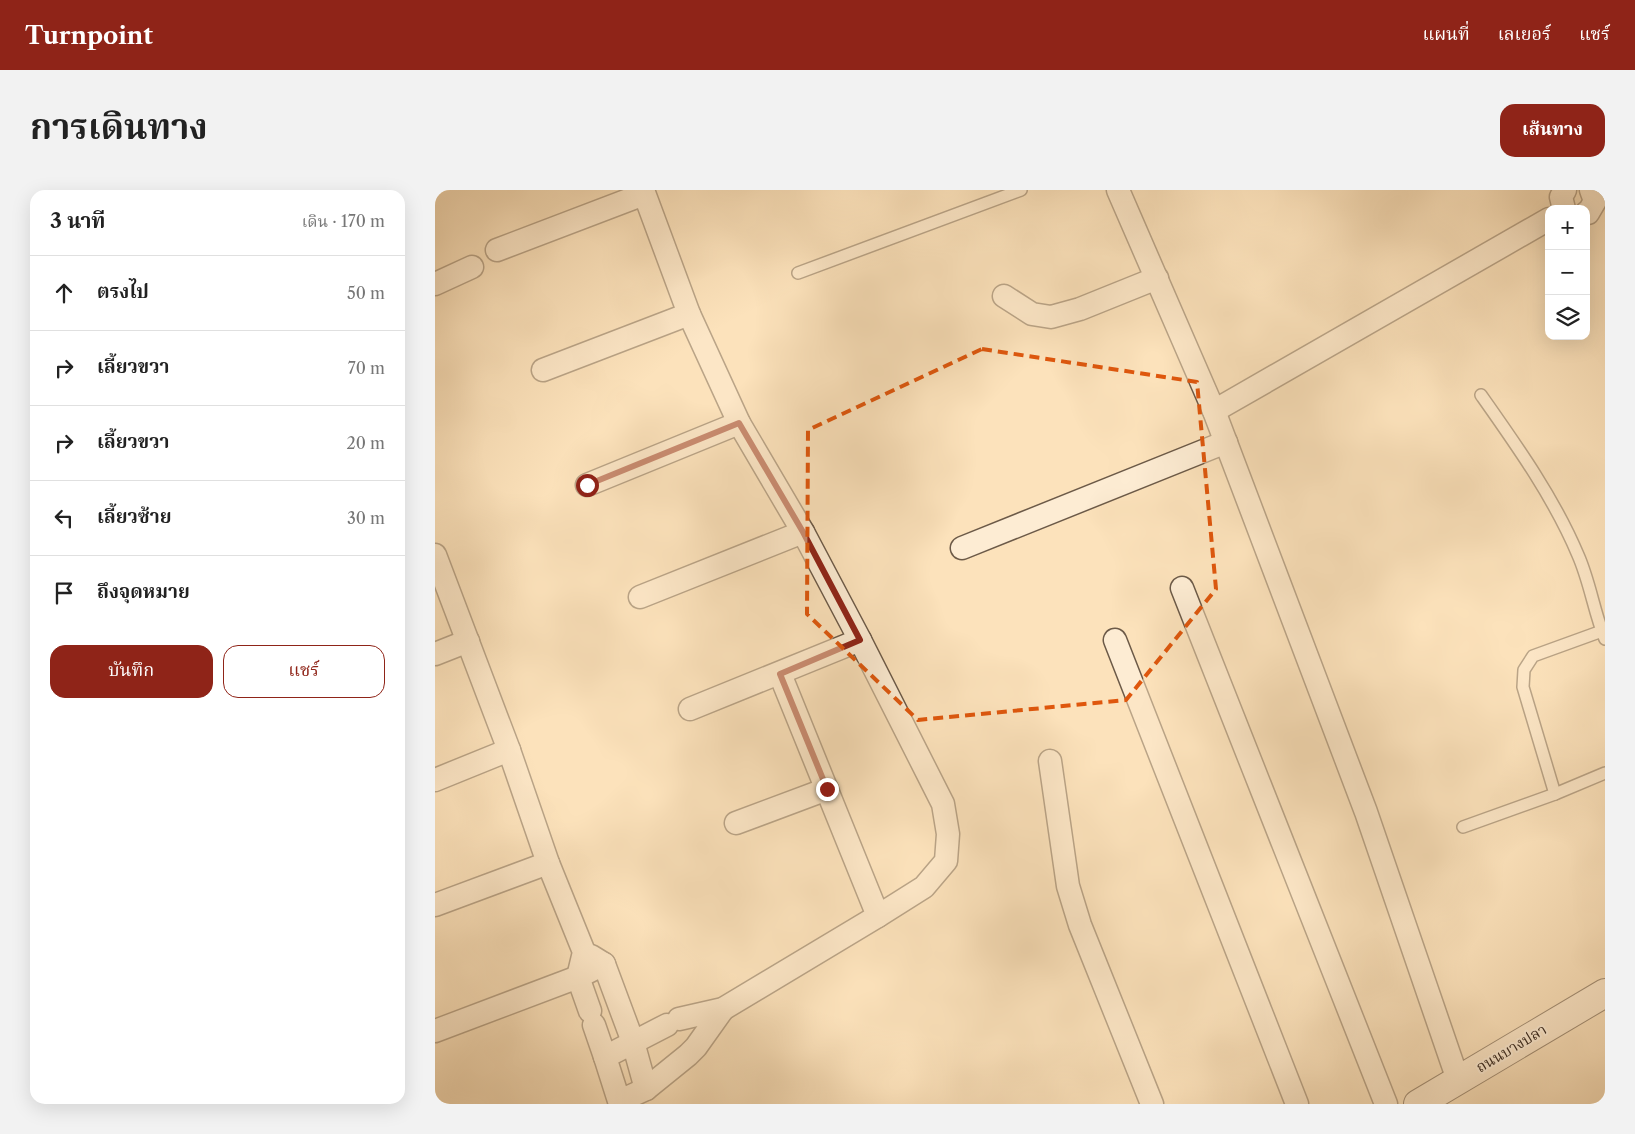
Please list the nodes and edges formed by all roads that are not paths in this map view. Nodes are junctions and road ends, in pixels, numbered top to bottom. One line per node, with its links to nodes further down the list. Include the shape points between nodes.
1 (1021, 190): 11 (lane)
2 (1118, 190): 12 (street)
3 (1565, 190): 6 (street, via 1561,198)
4 (1591, 190): 7 (street, via 1595,201)
5 (643, 192): 9 (street); 15 (street)
6 (1563, 205)
7 (1590, 210)
8 (1545, 221): 18 (street)
9 (497, 250)
10 (472, 267): 13 (street)
11 (797, 273)
12 (1157, 278): 14 (street, via 1080,309 1051,317 1032,314); 18 (street)
13 (435, 284)
14 (1004, 296)
15 (689, 314): 16 (street); 19 (street)
16 (543, 370)
17 (1481, 395): 27 (lane, via 1561,520 1579,557)
18 (1214, 410): 20 (street)
19 (739, 423): 21 (street); 22 (street)
20 (1226, 442): 23 (street); 53 (street, via 1366,812)
21 (587, 485)
22 (803, 532): 26 (street); 28 (street)
23 (962, 548)
24 (435, 555): 30 (street)
25 (1182, 588): 58 (street)
26 (640, 597)
27 (1603, 635): 39 (lane, via 1533,656 1524,670 1523,687)
28 (860, 640): 32 (street); 44 (street, via 943,804 948,834 946,861 924,887)
29 (1115, 640): 57 (street)
30 (468, 641): 31 (street); 34 (street)
31 (435, 654)
32 (780, 674): 33 (street); 38 (street)
33 (690, 709)
34 (509, 750): 37 (street); 42 (street)
35 (1050, 762): 56 (street, via 1068,886 1080,925)
36 (1605, 773): 39 (lane)
37 (435, 780)
38 (827, 789): 40 (street); 44 (street)
39 (1555, 794): 41 (lane)
40 (736, 823)
41 (1463, 827)
42 (548, 862): 43 (street); 45 (street)
43 (435, 905)
44 (878, 916): 49 (street)
45 (584, 952): 46 (street); 47 (street)
46 (603, 964): 47 (street); 51 (street)
47 (578, 977): 50 (street); 52 (street)
48 (1605, 993): 53 (street, ถนนบางปลา)
49 (723, 1009): 51 (street, via 673,1022); 54 (street, via 696,1047)
50 (435, 1031)
51 (633, 1042): 52 (street); 54 (street)
52 (605, 1057): 55 (street)
53 (1458, 1080): 59 (street, ถนนบางปลา)
54 (646, 1089): 55 (street)
55 (620, 1102)
56 (1152, 1104)
57 (1297, 1104)
58 (1386, 1104)
59 (1418, 1104)

